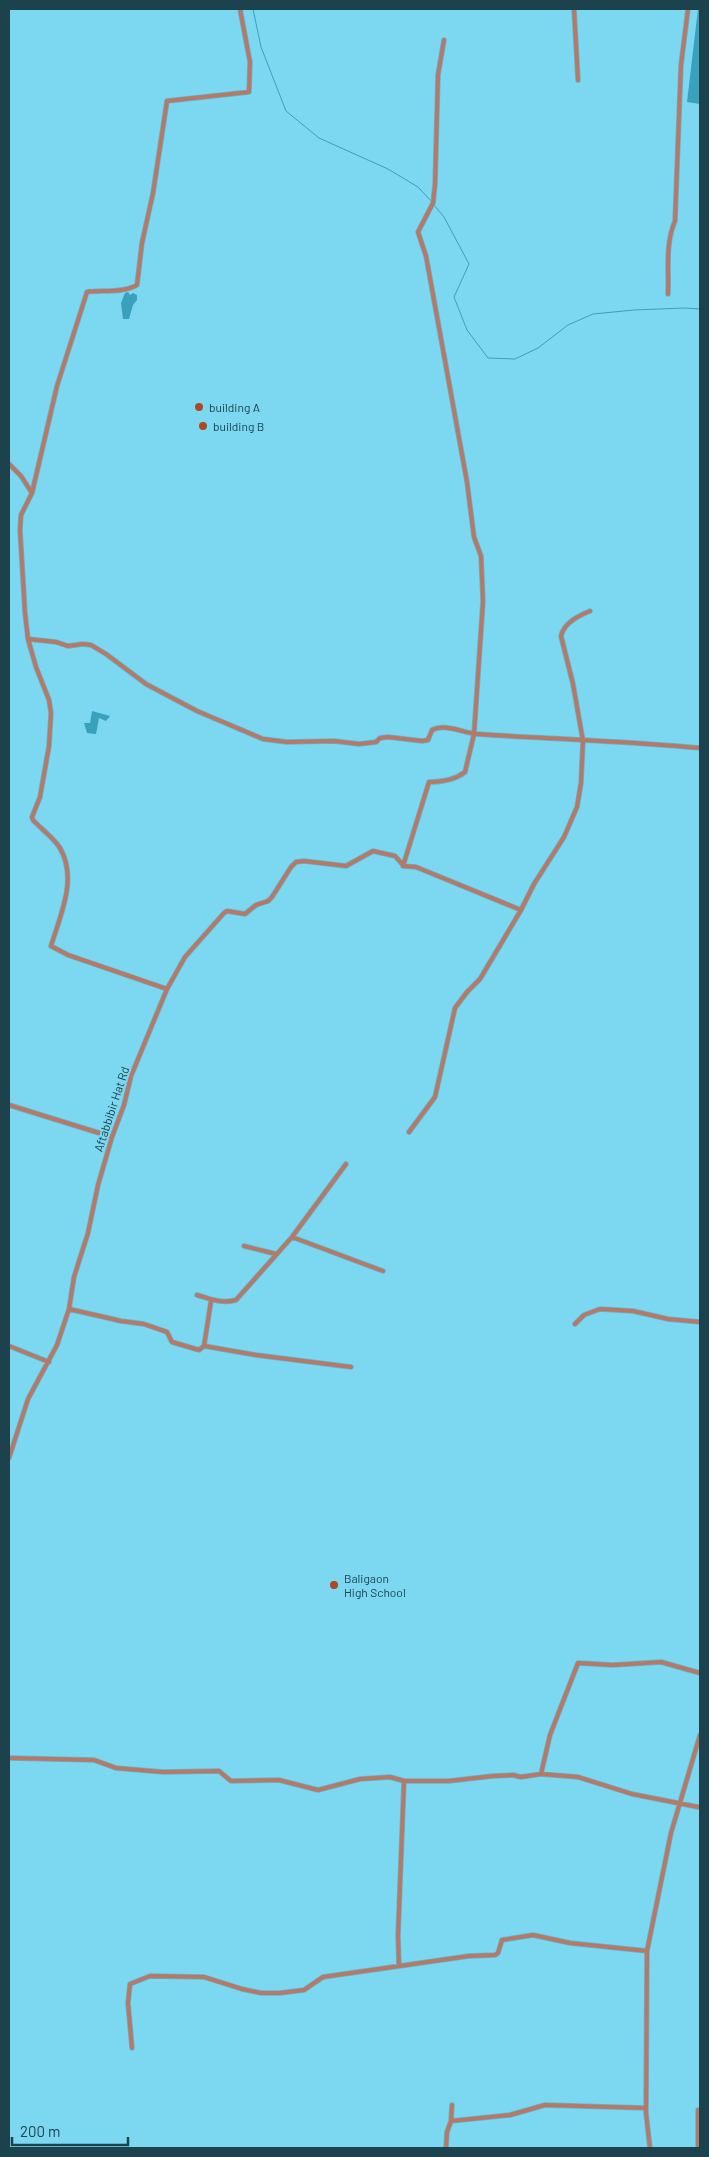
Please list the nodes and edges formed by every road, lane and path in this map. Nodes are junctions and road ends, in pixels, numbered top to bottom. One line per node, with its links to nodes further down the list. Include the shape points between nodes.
1 (240, 9): 8 (street, via 250,62 249,92 167,101 137,285 130,289 86,292 57,386)
2 (574, 9): 5 (street)
3 (688, 9): 6 (street, via 681,65 675,221 670,233)
4 (444, 40): 11 (street, via 438,75 434,196 418,232 426,256 474,537 481,556 483,601)
5 (578, 80)
6 (668, 294)
7 (9, 464): 8 (street)
8 (32, 493): 10 (street, via 21,514 20,530)
9 (590, 611): 12 (street, via 578,616 563,629 561,636)
10 (28, 639): 11 (street, via 68,646 90,645 146,684 263,740 359,744 388,737 426,741 432,730 439,728); 16 (street, via 51,713 50,746 40,797 32,817 60,848 67,865 68,892 51,946 68,955)
11 (474, 734): 12 (street, via 514,734); 14 (street, via 464,772 442,782 429,782)
12 (583, 741): 13 (street); 15 (street, via 581,783 574,817)
13 (700, 748)
14 (403, 866): 15 (street, via 416,867); 16 (street, Aftabbibir Hat Rd, via 395,856 374,851 349,865 296,862 268,901 245,914 224,912 185,958)
15 (521, 910): 18 (street, via 480,979 455,1008 434,1097)
16 (167, 989): 19 (street, Aftabbibir Hat Rd, via 132,1076)
17 (9, 1104): 19 (street)
18 (409, 1132)
19 (112, 1137): 27 (street, Aftabbibir Hat Rd, via 74,1277)
20 (346, 1164): 21 (street)
21 (292, 1238): 23 (street); 24 (street)
22 (244, 1246): 23 (street)
23 (276, 1254): 26 (street, via 236,1300)
24 (383, 1270)
25 (197, 1295): 26 (street)
26 (211, 1301): 31 (street)
27 (69, 1309): 31 (street, via 144,1324 167,1332 172,1342 191,1348 199,1350); 32 (street, Aftabbibir Hat Rd)
28 (700, 1322): 29 (street, via 600,1309 584,1315)
29 (575, 1324)
30 (9, 1346): 32 (street)
31 (204, 1346): 33 (street, via 256,1356)
32 (49, 1362): 34 (street, Aftabbibir Hat Rd, via 28,1399)
33 (351, 1367)
34 (9, 1458)
35 (700, 1673): 38 (street, via 661,1662 578,1663 550,1735)
36 (700, 1735): 41 (street, via 671,1833)
37 (9, 1758): 39 (street, via 94,1760 116,1768 163,1772 219,1771 231,1781 279,1780 318,1790 360,1779 390,1777)
38 (541, 1774): 39 (street); 40 (street, via 578,1777 632,1794)
39 (404, 1781): 42 (street)
40 (698, 1807)
41 (647, 1951): 42 (street, via 529,1935 502,1940 495,1955); 45 (street)
42 (399, 1965): 43 (street, via 323,1977 304,1990 280,1993 261,1993 204,1977 150,1976 130,1984 128,2003)
43 (132, 2048)
44 (452, 2106): 47 (street)
45 (646, 2108): 47 (street, via 545,2105 510,2115); 49 (street)
46 (698, 2110): 50 (street)
47 (451, 2121): 48 (street)
48 (446, 2148)
49 (650, 2148)
50 (698, 2148)

